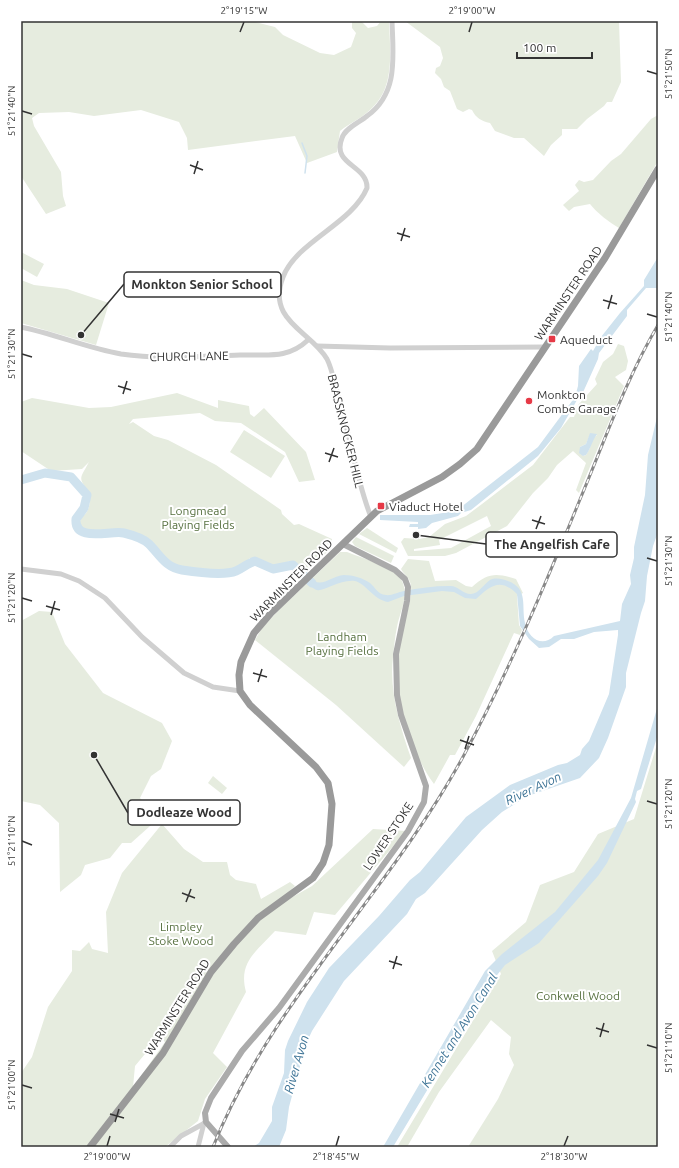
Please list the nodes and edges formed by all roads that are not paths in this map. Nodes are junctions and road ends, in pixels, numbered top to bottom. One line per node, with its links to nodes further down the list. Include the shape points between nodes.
1 (392, 21): 4 (street, BRASSKNOCKER HILL, via 392,77 388,92 374,110 349,129 342,138 343,158 365,176 365,194 343,218 294,260 283,278 280,296 282,308 286,317)
2 (658, 169): 6 (highway, WARMINSTER ROAD, via 605,258)
3 (21, 327): 4 (street, CHURCH LANE, via 96,349 171,359 274,355 299,349)
4 (308, 340): 5 (street, BRASSKNOCKER HILL)
5 (317, 346): 6 (street); 7 (street, BRASSKNOCKER HILL, via 328,361 345,415)
6 (544, 347): 7 (highway, WARMINSTER ROAD, via 503,412 472,454 442,477)
7 (369, 514): 8 (highway, WARMINSTER ROAD)
8 (343, 544): 10 (highway, WARMINSTER ROAD, via 263,621 254,633 245,651 239,675); 11 (main road, LOWER STOKE, via 385,564 403,576 408,587 397,646 395,679 401,715 424,779 426,794 408,831 279,1008 242,1051 211,1098 206,1109)
9 (21, 569): 10 (street, via 61,574 79,581 105,598 142,637 184,673 213,687)
10 (240, 691): 12 (highway, WARMINSTER ROAD, via 250,705 316,766 328,783 332,804 329,845 323,863 313,878 258,918 211,972 163,1053)
11 (205, 1123): 13 (street, via 181,1136); 14 (street); 15 (main road)
12 (90, 1147)
13 (170, 1147)
14 (198, 1147)
15 (228, 1147)

